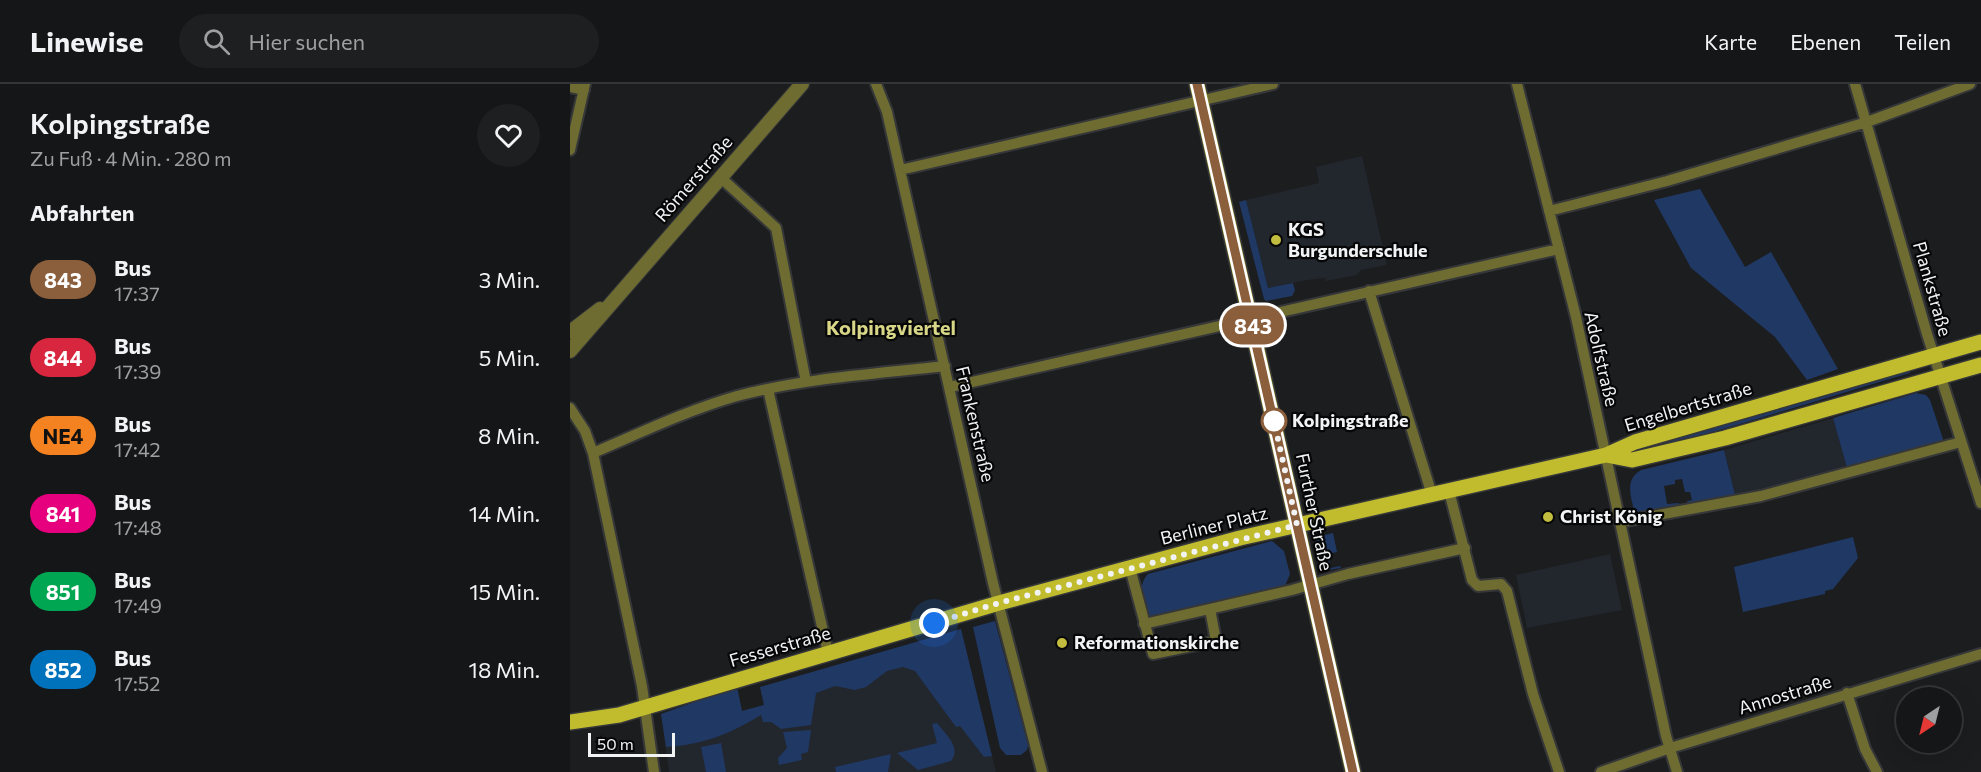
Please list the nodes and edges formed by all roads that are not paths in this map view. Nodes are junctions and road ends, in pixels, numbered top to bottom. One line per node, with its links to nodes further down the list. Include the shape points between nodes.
1 (802, 84): 14 (street, Römerstraße)
2 (876, 84): 13 (street, Frankenstraße, via 888,112)
3 (1197, 84): 10 (main road, Further Straße)
4 (1273, 84): 10 (street)
5 (1517, 84): 15 (street, Adolfstraße)
6 (1855, 84): 11 (street, Plankstraße)
7 (1970, 84): 11 (street)
8 (570, 87): 9 (street)
9 (585, 87): 12 (street)
10 (1201, 100): 13 (street); 19 (main road, Further Straße)
11 (1867, 122): 15 (street); 23 (street, Plankstraße)
12 (570, 150)
13 (900, 170): 25 (street, Frankenstraße)
14 (720, 177): 18 (street, Römerstraße); 27 (street, via 776,228)
15 (1549, 211): 16 (street, Adolfstraße)
16 (1559, 249): 17 (street); 33 (street, Adolfstraße)
17 (1369, 291): 19 (street); 35 (street)
18 (613, 299): 20 (street, Römerstraße); 22 (street, Römerstraße)
19 (1251, 317): 28 (street); 38 (main road, Further Straße)
20 (570, 332)
21 (1981, 342): 23 (main road, Engelbertstraße)
22 (570, 351)
23 (1934, 356): 26 (street, Plankstraße); 33 (main road, Engelbertstraße, via 1635,442)
24 (1981, 365): 26 (main road, Engelbertstraße)
25 (945, 366): 27 (street); 28 (street, Frankenstraße)
26 (1941, 376): 31 (street, Plankstraße); 33 (main road, Engelbertstraße, via 1667,452 1632,460)
27 (806, 382): 29 (street)
28 (950, 387): 42 (street, Frankenstraße)
29 (768, 388): 32 (street, via 708,405); 45 (street)
30 (570, 408): 32 (street)
31 (1961, 442): 36 (street, Plankstraße); 37 (street, via 1761,496)
32 (593, 453): 48 (street)
33 (1606, 455): 34 (main road, Berliner Platz); 37 (street, Adolfstraße)
34 (1449, 491): 35 (main road, Berliner Platz); 39 (street)
35 (1432, 495): 38 (main road, Berliner Platz)
36 (1981, 503)
37 (1620, 522): 50 (street, Adolfstraße)
38 (1297, 525): 40 (main road, Berliner Platz); 41 (main road, Further Straße)
39 (1465, 549): 41 (street); 54 (street, via 1474,584 1501,584 1507,591 1533,694)
40 (1130, 568): 42 (main road, Berliner Platz); 44 (street)
41 (1310, 584): 43 (street); 53 (main road, Further Straße)
42 (999, 603): 45 (main road, Fesserstraße); 52 (street, Frankenstraße)
43 (1210, 609): 44 (street); 44 (street, via 1217,637 1213,643 1153,654)
44 (1144, 624)
45 (828, 653): 48 (main road, Fesserstraße)
46 (1981, 654): 47 (street, Annostraße)
47 (1847, 693): 50 (street, Annostraße); 57 (street, via 1865,749)
48 (645, 707): 49 (main road, Fesserstraße); 51 (street)
49 (570, 722)
50 (1670, 748): 55 (street, Annostraße); 56 (street, Adolfstraße)
51 (654, 772)
52 (1042, 772)
53 (1353, 772)
54 (1559, 772)
55 (1601, 772)
56 (1677, 772)
57 (1877, 772)

